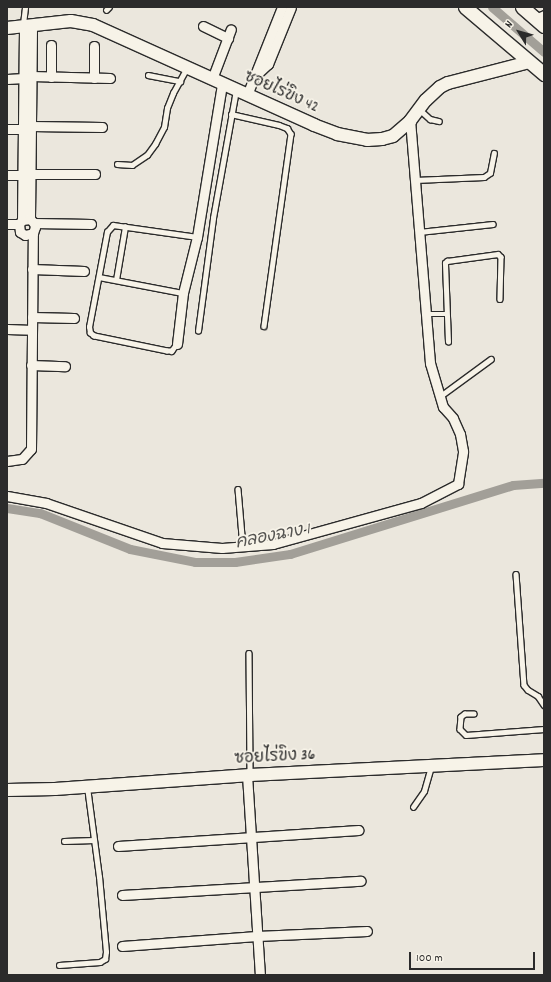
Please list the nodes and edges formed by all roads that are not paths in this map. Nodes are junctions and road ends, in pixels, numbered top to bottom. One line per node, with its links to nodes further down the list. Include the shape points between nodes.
1 (25, 7): 7 (lane)
2 (282, 7): 21 (street)
3 (291, 7): 21 (street, via 268,64)
4 (465, 7): 15 (main road)
5 (522, 7): 6 (main road)
6 (539, 15): 9 (main road)
7 (26, 26): 10 (street, ซอยไร่ขิง 42); 16 (street, ซอยไร่ขิง 42, via 71,21 93,25 109,30); 19 (street)
8 (203, 26): 12 (street)
9 (544, 26)
10 (7, 28)
11 (231, 29): 12 (street)
12 (228, 38): 26 (street)
13 (51, 45): 20 (street)
14 (94, 46): 22 (street)
15 (529, 62): 17 (main road); 28 (street, ซอยไร่ขิง 42, via 448,83 434,92)
16 (188, 68): 25 (lane); 26 (street, ซอยไร่ขิง 42)
17 (544, 74)
18 (148, 75): 25 (lane)
19 (27, 77): 20 (street); 24 (street); 32 (street)
20 (51, 77): 22 (street)
21 (254, 77): 27 (street)
22 (94, 78): 23 (street)
23 (110, 78)
24 (7, 79)
25 (180, 81): 36 (lane, via 167,108 164,127 147,155 132,165)
26 (217, 82): 27 (street, ซอยไร่ขิง 42); 48 (street)
27 (241, 93): 29 (lane); 30 (street, ซอยไร่ขิง 42, via 314,125 354,138 382,139 394,136)
28 (419, 109): 30 (street, ซอยไร่ขิง 42); 31 (lane, via 430,119)
29 (231, 114): 59 (lane, via 279,125 287,128 292,134); 62 (lane, via 213,218)
30 (410, 121): 40 (street)
31 (439, 121)
32 (27, 127): 33 (street); 34 (street); 37 (street)
33 (102, 127)
34 (7, 129)
35 (494, 153): 40 (lane, via 490,173 484,177)
36 (117, 164)
37 (27, 174): 38 (street); 39 (street); 41 (street)
38 (95, 174)
39 (7, 175)
40 (415, 180): 46 (street)
41 (26, 221): 42 (street); 43 (street); 47 (street, via 35,228); 47 (street, via 19,229 22,234)
42 (7, 224)
43 (92, 224)
44 (493, 224): 46 (lane)
45 (125, 227): 48 (lane); 51 (lane, via 112,225 107,232); 52 (lane)
46 (419, 232): 55 (street)
47 (33, 233): 49 (street)
48 (197, 237): 53 (street)
49 (32, 269): 50 (street); 57 (street)
50 (84, 271)
51 (98, 277): 52 (lane); 64 (lane, via 90,333 166,351 172,351)
52 (116, 280): 53 (lane)
53 (184, 293): 64 (street)
54 (500, 299): 56 (lane, via 501,257 498,254 450,259 445,263)
55 (426, 314): 56 (lane); 68 (street, via 430,363)
56 (446, 314): 63 (lane)
57 (32, 317): 58 (street); 61 (street)
58 (74, 318)
59 (264, 326)
60 (7, 329): 61 (street)
61 (32, 330): 66 (street)
62 (198, 331)
63 (448, 342)
64 (177, 344)
65 (491, 359): 68 (lane)
66 (31, 365): 67 (street); 69 (street, via 31,449 22,459)
67 (65, 366)
68 (439, 397): 72 (street, via 460,434 463,451 458,484 421,503 273,544)
69 (7, 461)
70 (238, 489): 72 (lane)
71 (7, 496): 72 (street, via 46,503 162,543 216,548)
72 (243, 547)
73 (516, 574): 75 (lane, via 524,685 538,696)
74 (249, 653): 80 (lane)
75 (544, 705)
76 (474, 714): 77 (lane, via 465,714 461,717 460,729 466,735)
77 (544, 729)
78 (544, 760): 79 (street, ซอยไร่ขิง 36)
79 (432, 766): 80 (street, ซอยไร่ขิง 36); 83 (lane, via 424,791)
80 (248, 775): 81 (street, ซอยไร่ขิง 36); 85 (street)
81 (87, 786): 82 (street, ซอยไร่ขิง 36); 86 (lane)
82 (7, 790)
83 (413, 807)
84 (358, 830): 85 (street)
85 (251, 836): 88 (street); 90 (street)
86 (94, 840): 87 (lane); 95 (lane, via 105,959 100,962)
87 (64, 841)
88 (118, 846)
89 (361, 881): 90 (street)
90 (254, 887): 91 (street); 93 (street)
91 (122, 895)
92 (367, 931): 93 (street)
93 (257, 936): 94 (street); 96 (street)
94 (122, 946)
95 (59, 965)
96 (260, 975)

